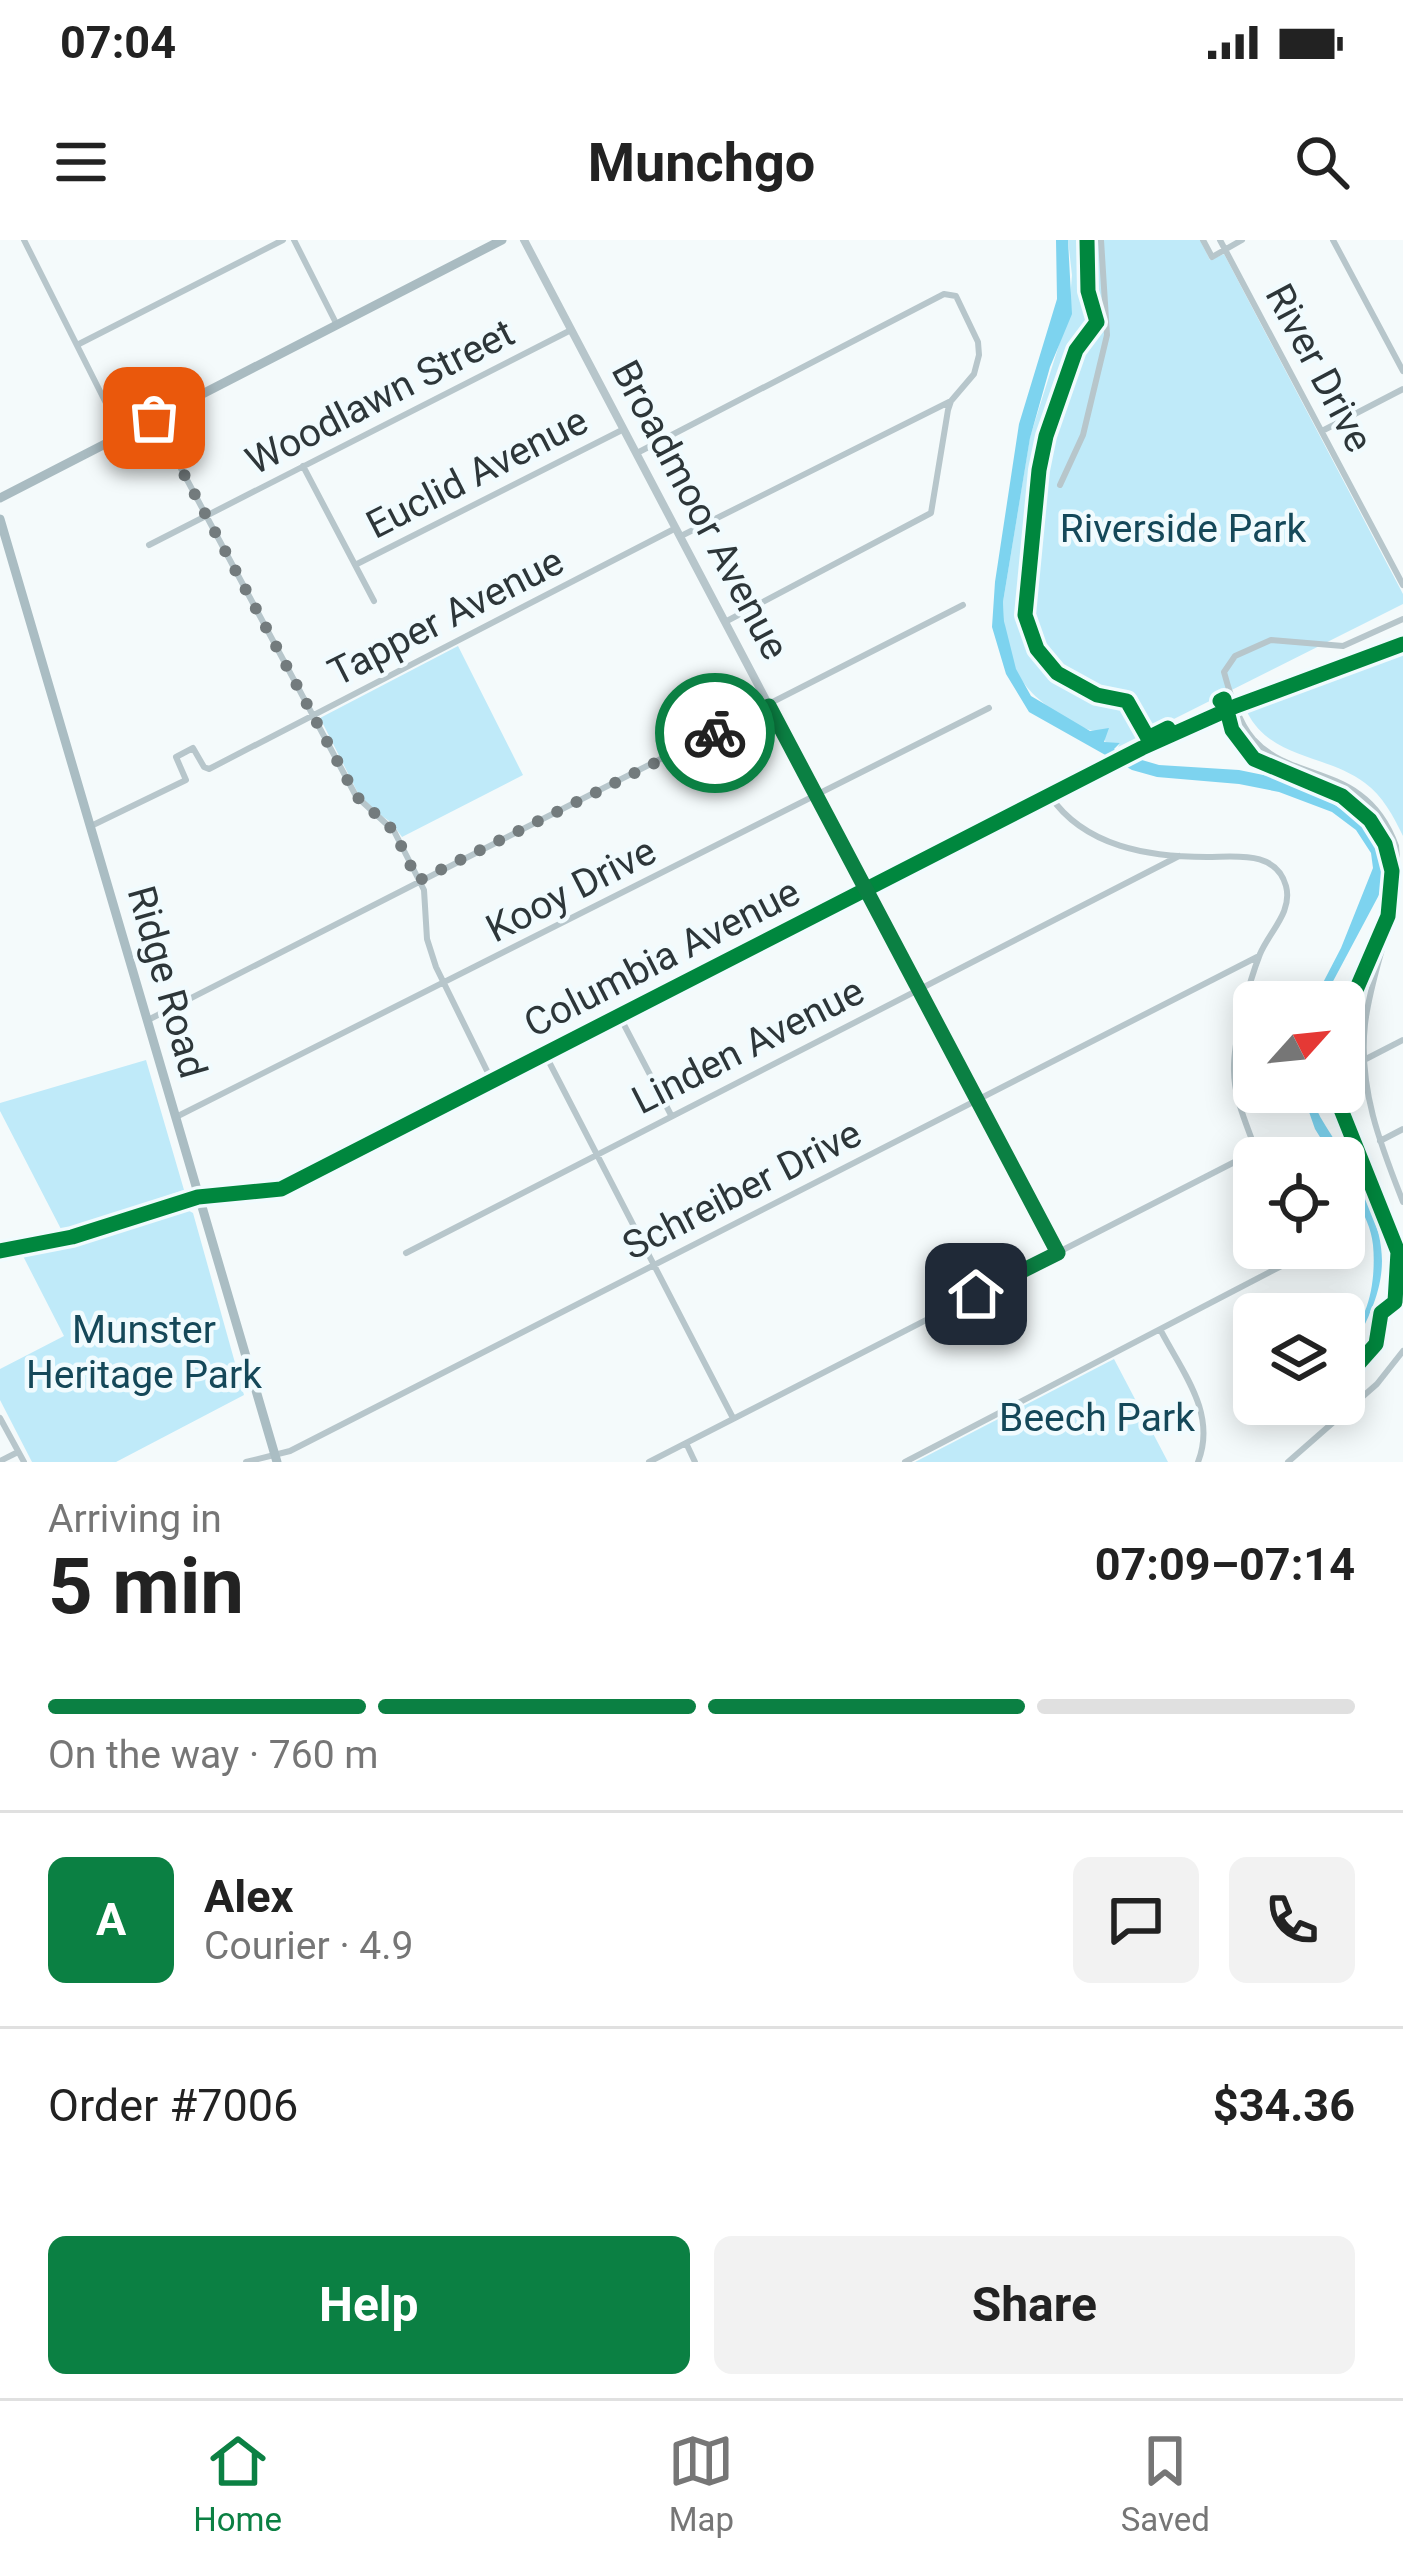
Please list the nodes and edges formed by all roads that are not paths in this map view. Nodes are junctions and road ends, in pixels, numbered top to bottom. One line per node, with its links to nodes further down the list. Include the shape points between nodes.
1 (36, 240): 10 (street)
2 (283, 240): 14 (street)
3 (294, 240): 12 (street)
4 (502, 240): 12 (main road)
5 (524, 240): 13 (street, Broadmoor Avenue)
6 (1101, 240): 24 (street, via 1107,334 1083,434)
7 (1203, 240): 11 (street, via 1211,257)
8 (1242, 240): 11 (street)
9 (1333, 240): 15 (street)
10 (25, 242): 14 (street)
11 (1223, 244): 20 (street, River Drive)
12 (337, 325): 18 (main road)
13 (571, 330): 19 (street, Broadmoor Avenue); 23 (street, Woodlawn Street)
14 (77, 345): 21 (street)
15 (1403, 370)
16 (1403, 388): 20 (street)
17 (951, 401): 22 (street, Euclid Avenue, via 979,355 960,303 948,293); 28 (street, Tapper Avenue); 35 (street, via 931,513)
18 (154, 418): 21 (main road); 26 (street)
19 (624, 430): 22 (street, Broadmoor Avenue); 30 (street, Euclid Avenue)
20 (1322, 431): 31 (street, River Drive)
21 (122, 435): 25 (main road)
22 (637, 454): 28 (street, Broadmoor Avenue)
23 (303, 466): 26 (street, Woodlawn Street); 30 (street)
24 (1060, 485)
25 (0, 498)
26 (205, 516): 29 (street, Woodlawn Street); 40 (street)
27 (0, 519): 43 (main road, Ridge Road)
28 (678, 532): 35 (street, Broadmoor Avenue); 40 (street, Tapper Avenue)
29 (149, 545)
30 (355, 566): 32 (street)
31 (1403, 585)
32 (374, 601)
33 (963, 605): 37 (street)
34 (1403, 619): 38 (street, via 1343,646 1280,638 1235,656 1224,672)
35 (725, 622): 37 (street, Broadmoor Avenue)
36 (1403, 644): 38 (street, Columbia Avenue)
37 (769, 706): 42 (street, Broadmoor Avenue); 45 (street)
38 (1236, 706): 41 (street, Columbia Avenue); 53 (street, via 1262,747 1355,791 1395,842 1400,902 1370,996)
39 (989, 708): 42 (street, Kooy Drive)
40 (313, 716): 43 (street, Tapper Avenue, via 209,769 193,748 176,757 187,780); 45 (street, via 356,796 394,831)
41 (1050, 796): 44 (street, via 1101,839); 46 (street, Columbia Avenue)
42 (818, 797): 46 (street, Broadmoor Avenue); 48 (street, Kooy Drive)
43 (89, 826): 51 (main road, Ridge Road)
44 (1179, 856): 47 (street, via 1255,857 1279,872 1286,904); 49 (street, Linden Avenue)
45 (418, 881): 48 (street, via 427,939); 51 (street)
46 (866, 890): 49 (street, Broadmoor Avenue); 50 (street, Columbia Avenue)
47 (1259, 956): 58 (street, Schreiber Drive); 62 (street, via 1233,1067)
48 (445, 984): 57 (street); 60 (street, Kooy Drive)
49 (919, 989): 58 (street, Broadmoor Avenue); 59 (street, Linden Avenue)
50 (620, 1017): 54 (street, Columbia Avenue); 59 (street)
51 (148, 1020): 60 (main road, Ridge Road)
52 (1403, 1040): 55 (street)
53 (1365, 1049)
54 (546, 1056): 57 (street, Columbia Avenue); 64 (street)
55 (1365, 1059)
56 (1365, 1065): 63 (street)
57 (492, 1081): 66 (street, Columbia Avenue, via 280,1189)
58 (977, 1101): 70 (street, Broadmoor Avenue); 71 (street, Schreiber Drive)
59 (671, 1115): 64 (street, Linden Avenue)
60 (176, 1117): 66 (main road, Ridge Road)
61 (1403, 1129): 63 (street)
62 (1251, 1137)
63 (1380, 1141): 67 (street)
64 (596, 1154): 69 (street, Linden Avenue); 71 (street)
65 (1233, 1163): 70 (street)
66 (199, 1197): 68 (street, Columbia Avenue); 79 (main road, Ridge Road)
67 (1403, 1202)
68 (0, 1251)
69 (406, 1253)
70 (1058, 1253): 76 (street)
71 (653, 1265): 76 (street); 79 (street, Schreiber Drive)
72 (1278, 1269): 73 (street)
73 (1161, 1330): 85 (street); 86 (street, via 1205,1419)
74 (1403, 1351): 87 (street)
75 (0, 1418): 78 (street)
76 (733, 1418): 77 (street)
77 (686, 1443): 83 (street); 84 (street)
78 (18, 1452): 80 (street); 81 (street)
79 (276, 1459): 82 (street, Schreiber Drive)
80 (0, 1461)
81 (23, 1462)
82 (246, 1462)
83 (649, 1462)
84 (695, 1462)
85 (905, 1462)
86 (1198, 1462)
87 (1288, 1462)

